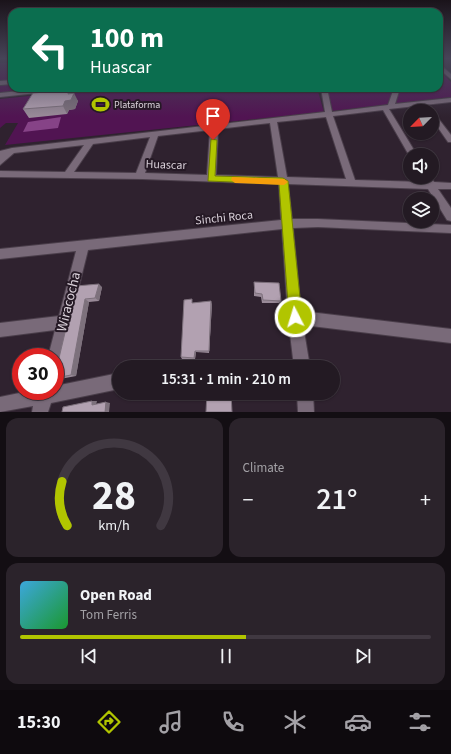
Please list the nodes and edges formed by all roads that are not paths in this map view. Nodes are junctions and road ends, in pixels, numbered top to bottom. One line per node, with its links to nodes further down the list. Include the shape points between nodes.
1 (28, 92): 4 (street)
2 (325, 92): 8 (street)
3 (395, 92): 7 (street)
4 (0, 95)
5 (451, 100): 6 (street)
6 (424, 103): 7 (street)
7 (388, 107): 8 (street); 15 (street)
8 (329, 114): 9 (street); 25 (street)
9 (273, 121): 11 (street); 23 (street)
10 (439, 124): 13 (street)
11 (214, 127): 12 (street); 22 (street)
12 (155, 134): 14 (street); 21 (street)
13 (451, 140)
14 (90, 142): 16 (street); 20 (street)
15 (409, 148)
16 (12, 151): 17 (street); 18 (street)
17 (0, 154)
18 (0, 162)
19 (0, 174): 20 (street, Huascar)
20 (67, 175): 21 (street, Huascar)
21 (139, 176): 22 (street, Huascar)
22 (211, 179): 23 (street, Huascar)
23 (283, 181): 25 (street, Huascar); 30 (street)
24 (403, 181): 25 (street, Huascar)
25 (351, 182)
26 (439, 183): 28 (street, Huascar)
27 (431, 184): 29 (street)
28 (451, 186)
29 (451, 217)
30 (287, 224): 31 (street, Sinchi Roca, via 318,222); 32 (street, Sinchi Roca); 34 (street)
31 (451, 229)
32 (83, 246): 33 (street, Sinchi Roca); 35 (street, Wiracocha)
33 (0, 254)
34 (295, 317): 37 (street); 39 (street)
35 (64, 322): 36 (street); 38 (street, Wiracocha)
36 (0, 330)
37 (451, 336)
38 (57, 348)
39 (301, 360)
40 (112, 383): 41 (street)
41 (64, 390)
42 (19, 400): 45 (street)
43 (44, 400): 46 (street)
44 (305, 400): 47 (street)
45 (0, 405)
46 (40, 412)
47 (306, 412)

